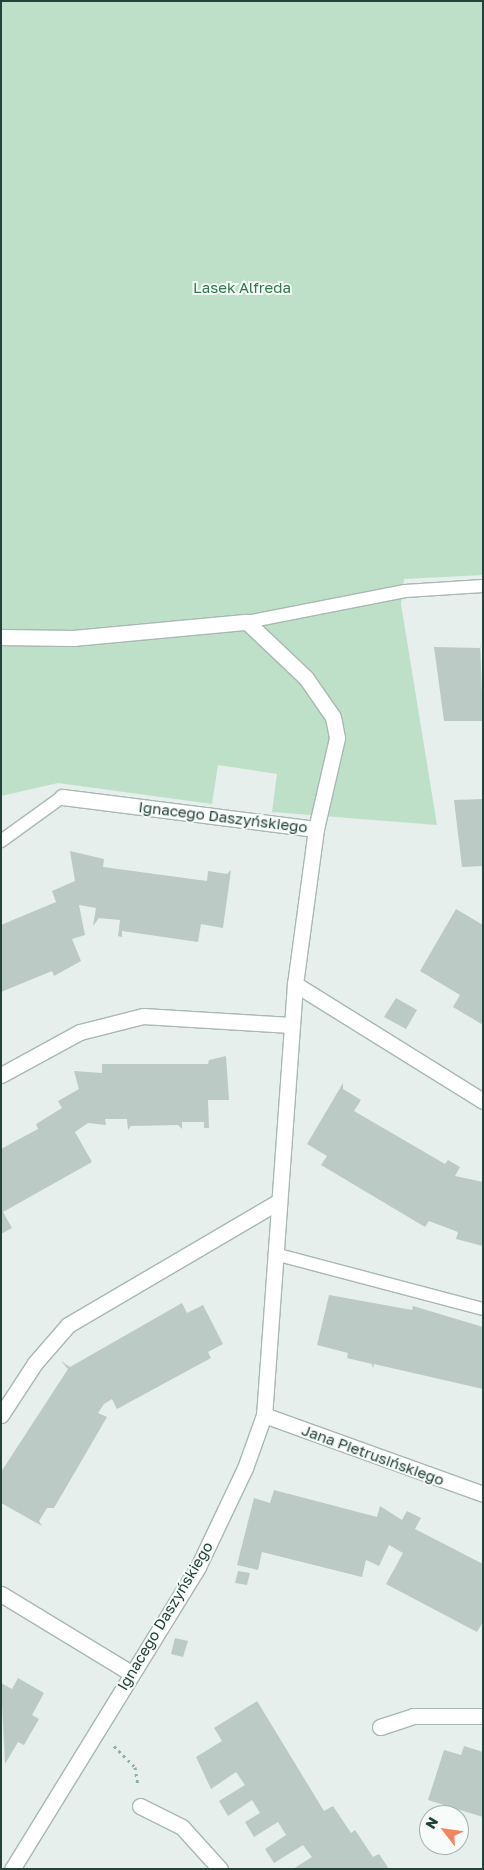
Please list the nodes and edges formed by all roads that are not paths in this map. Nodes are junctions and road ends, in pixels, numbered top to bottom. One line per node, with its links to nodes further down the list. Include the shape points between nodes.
1 (483, 586): 2 (lane, via 406,591)
2 (247, 622): 3 (street, via 72,638); 5 (street, via 306,678 333,717 337,738)
3 (1, 637)
4 (62, 797): 5 (street, Ignacego Daszyńskiego); 6 (lane)
5 (316, 828): 7 (street, Ignacego Daszyńskiego)
6 (1, 841)
7 (295, 984): 8 (street, Ignacego Daszyńskiego); 10 (street)
8 (291, 1025): 9 (street, via 143,1016 80,1032); 11 (street, Ignacego Daszyńskiego)
9 (1, 1075)
10 (483, 1100)
11 (278, 1202): 12 (street, Ignacego Daszyńskiego); 14 (street, via 68,1325 35,1363)
12 (275, 1254): 13 (lane); 15 (street, Ignacego Daszyńskiego)
13 (483, 1309)
14 (1, 1415)
15 (264, 1415): 16 (street, Jana Pietrusińskiego); 18 (street, Ignacego Daszyńskiego, via 245,1468 198,1567)
16 (483, 1494)
17 (1, 1594): 18 (street)
18 (132, 1673): 22 (street, Ignacego Daszyńskiego)
19 (483, 1716): 20 (street, via 413,1716)
20 (380, 1727)
21 (140, 1806): 23 (street, via 182,1827)
22 (12, 1869)
23 (220, 1869)

